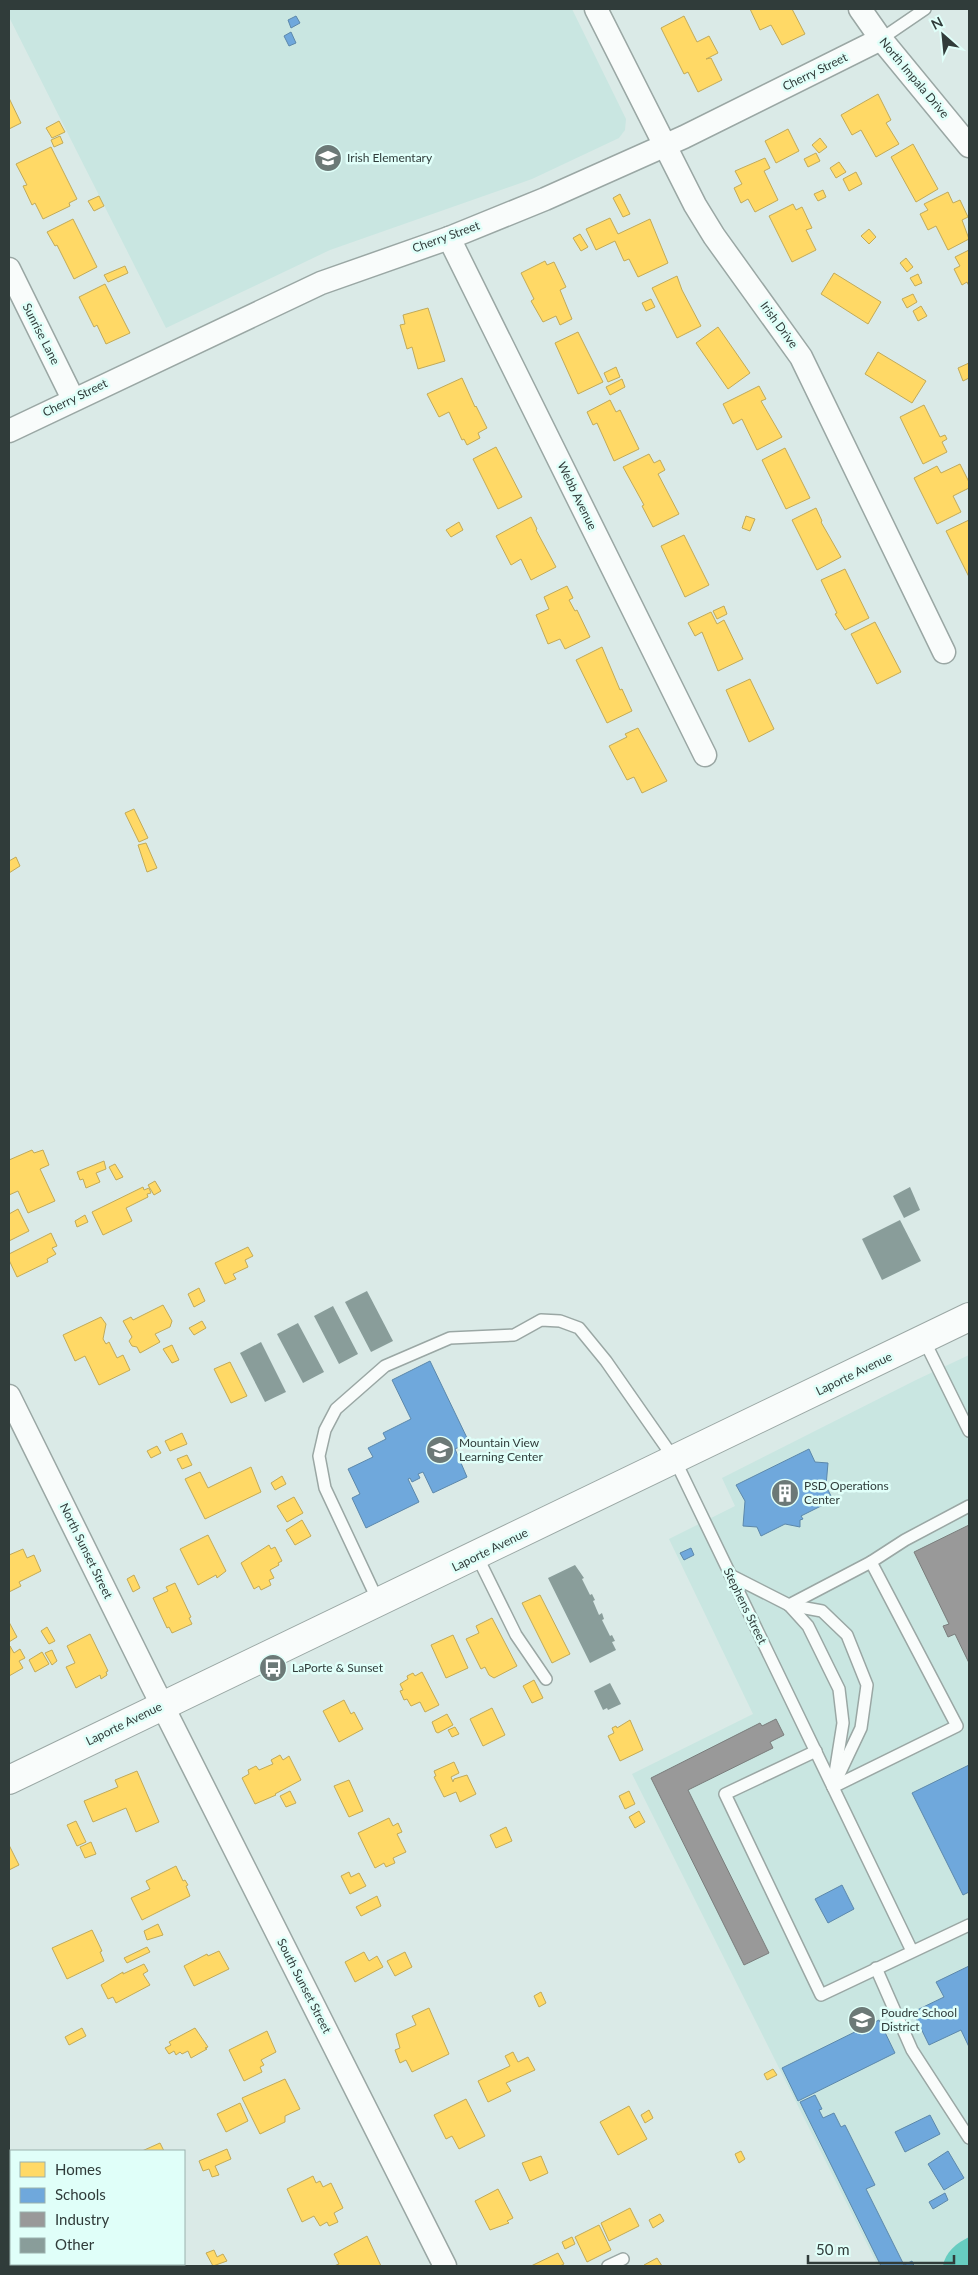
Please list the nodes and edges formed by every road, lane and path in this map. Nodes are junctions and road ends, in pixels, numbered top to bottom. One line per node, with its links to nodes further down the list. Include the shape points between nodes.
1 (596, 9): 5 (street, Irish Drive)
2 (860, 9): 4 (street, North Impala Drive)
3 (925, 9): 4 (lane)
4 (881, 39): 5 (street, Cherry Street); 6 (street, North Impala Drive)
5 (665, 146): 7 (street, Cherry Street); 11 (street, Irish Drive, via 714,236 801,356)
6 (969, 146)
7 (449, 238): 9 (street, Cherry Street, via 321,283); 12 (street, Webb Avenue)
8 (9, 269): 9 (street, Sunrise Lane)
9 (74, 398): 10 (street, Cherry Street)
10 (9, 431)
11 (944, 652)
12 (705, 755)
13 (969, 1317): 14 (street, Laporte Avenue)
14 (924, 1340): 16 (lane); 17 (street, Laporte Avenue)
15 (9, 1396): 25 (street, North Sunset Street)
16 (969, 1431)
17 (675, 1460): 19 (street, Laporte Avenue); 21 (lane, Stephens Street); 22 (lane, Stephens Street, via 590,1341 579,1328 560,1320 541,1320 514,1335 450,1338 399,1359 385,1366 336,1409 325,1430 320,1456 324,1488)
18 (969, 1506): 20 (lane)
19 (477, 1556): 22 (street, Laporte Avenue); 24 (lane, via 516,1634)
20 (871, 1562): 23 (lane); 28 (lane, via 958,1726)
21 (730, 1575): 23 (lane); 26 (lane, Stephens Street)
22 (379, 1603): 25 (street, Laporte Avenue)
23 (789, 1604): 28 (lane, via 808,1626 839,1689 843,1723); 28 (lane, via 822,1611 847,1635 867,1685 861,1728)
24 (546, 1679)
25 (162, 1706): 27 (street, Laporte Avenue); 34 (street, South Sunset Street)
26 (816, 1752): 28 (lane, Stephens Street); 31 (lane, via 725,1794 821,1995)
27 (9, 1780)
28 (833, 1787): 30 (lane, Stephens Street)
29 (969, 1924): 30 (lane)
30 (912, 1951): 31 (lane)
31 (876, 1968): 32 (lane, via 912,2050)
32 (969, 2138)
33 (623, 2259): 35 (lane)
34 (445, 2266)
35 (608, 2266)

